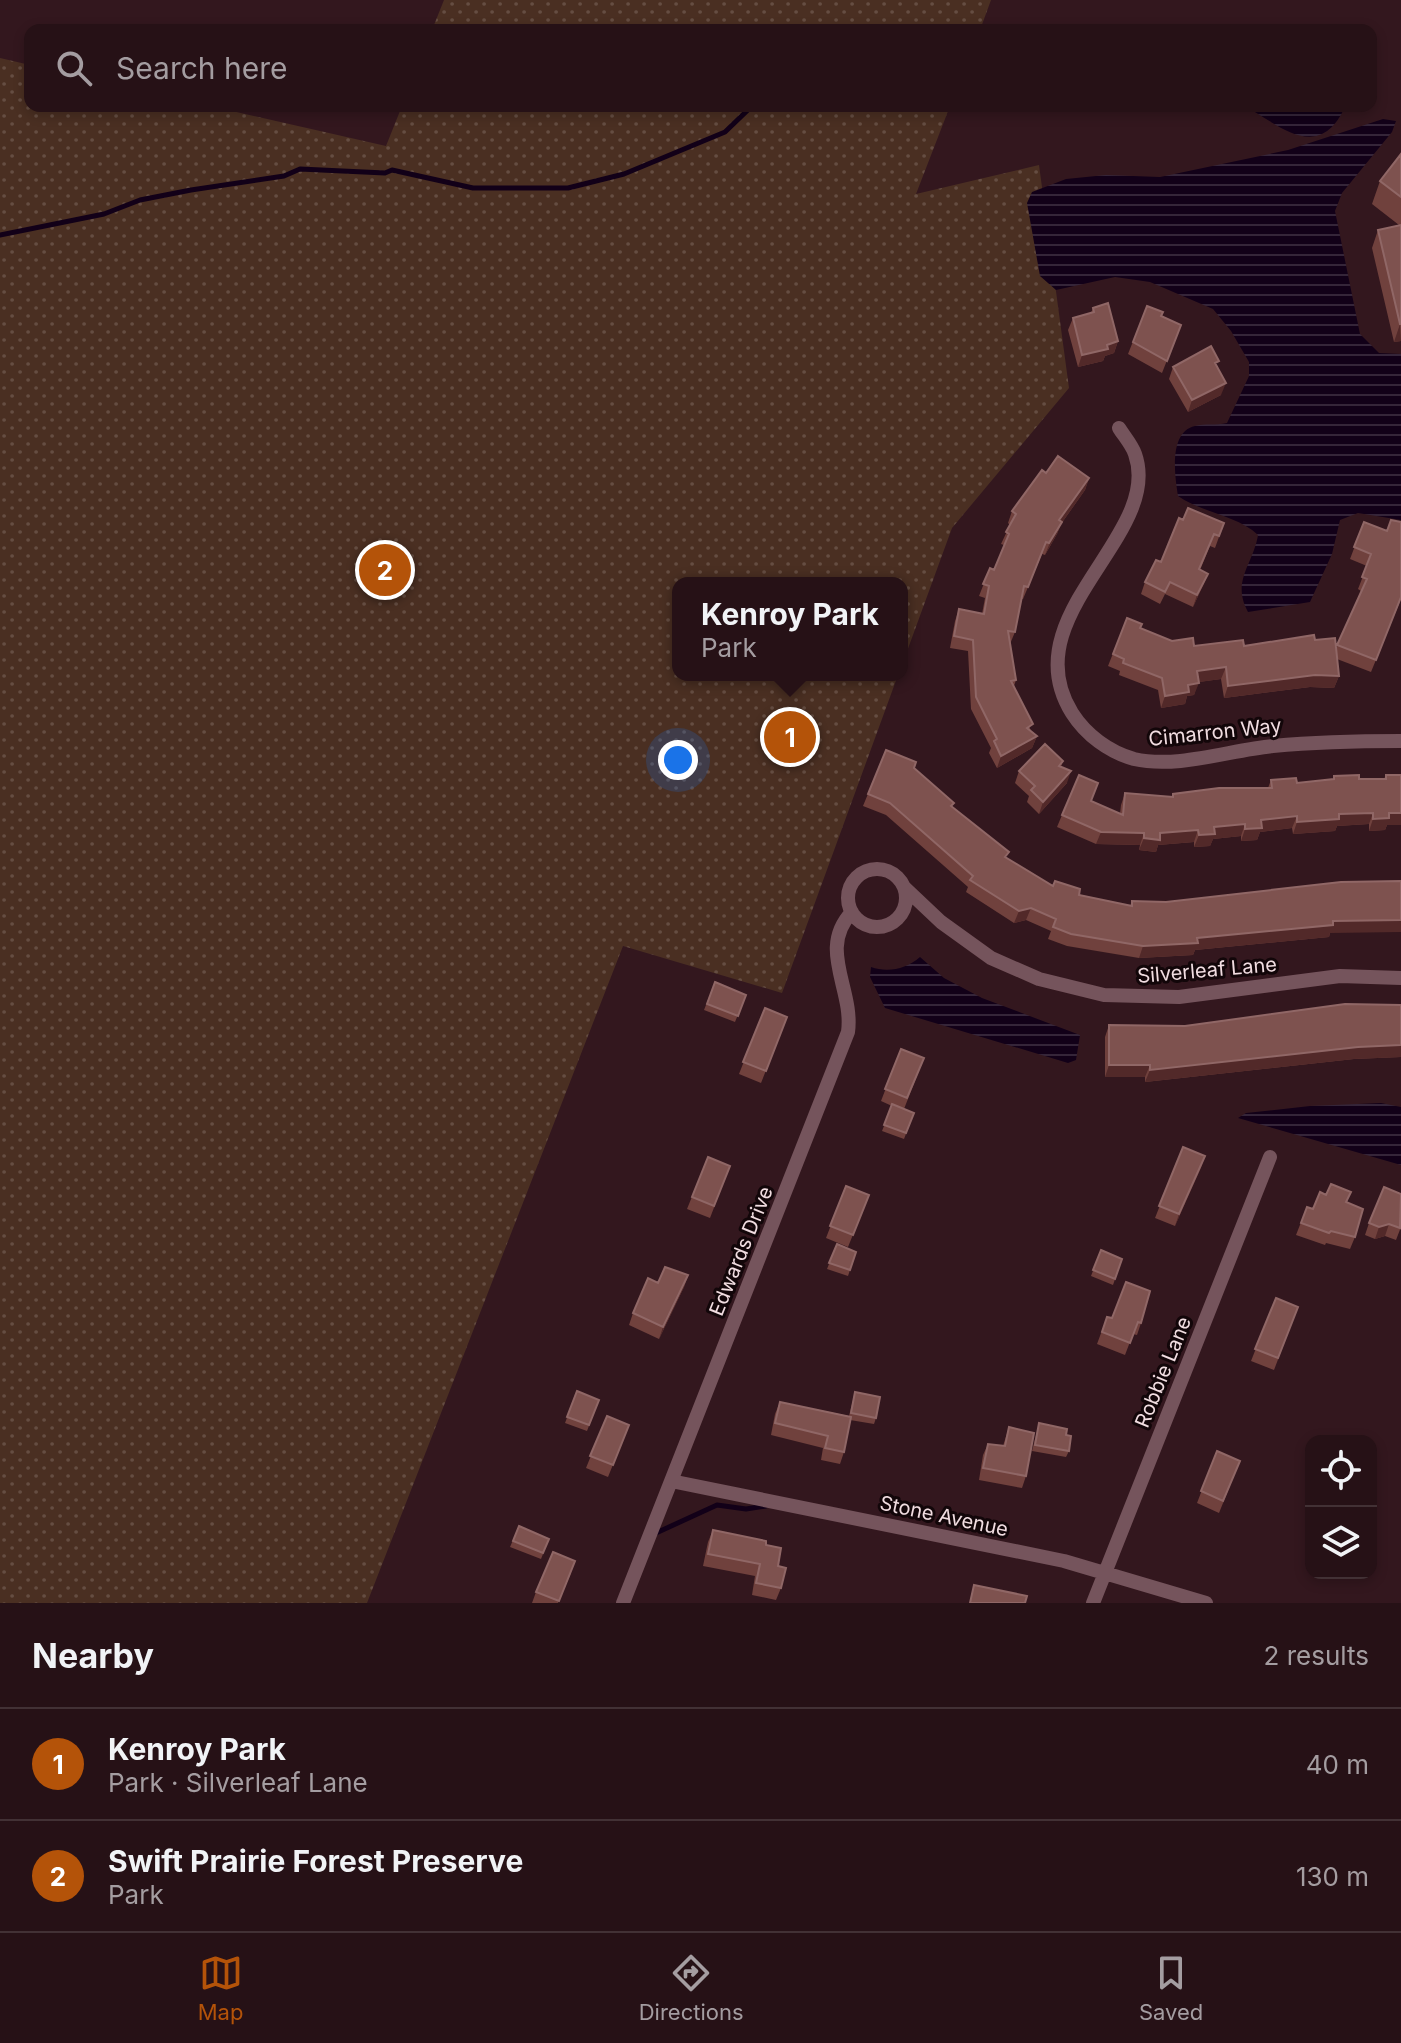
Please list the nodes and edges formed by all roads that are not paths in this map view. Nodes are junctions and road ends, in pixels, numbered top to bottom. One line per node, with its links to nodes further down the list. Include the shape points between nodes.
1 (1119, 428): 2 (street, Cimarron Way, via 1135,455 1133,500 1122,530 1084,587 1061,642 1063,694 1079,723 1104,746 1145,760 1272,746)
2 (1401, 741)
3 (905, 888): 4 (street, via 904,910 887,926 865,925); 4 (street, Silverleaf Lane, via 889,872 867,871 850,886); 5 (street, Silverleaf Lane, via 991,958 1039,979 1104,995 1179,997 1340,976)
4 (852, 912): 7 (street, Edwards Drive, via 836,935 835,953 851,1014 848,1032)
5 (1401, 978)
6 (1270, 1157): 8 (street, Robbie Lane)
7 (671, 1481): 8 (street, Stone Avenue); 9 (street, Edwards Drive)
8 (1106, 1572): 10 (street, Robbie Lane); 11 (street, Stone Avenue)
9 (623, 1603)
10 (1093, 1603)
11 (1206, 1603)

